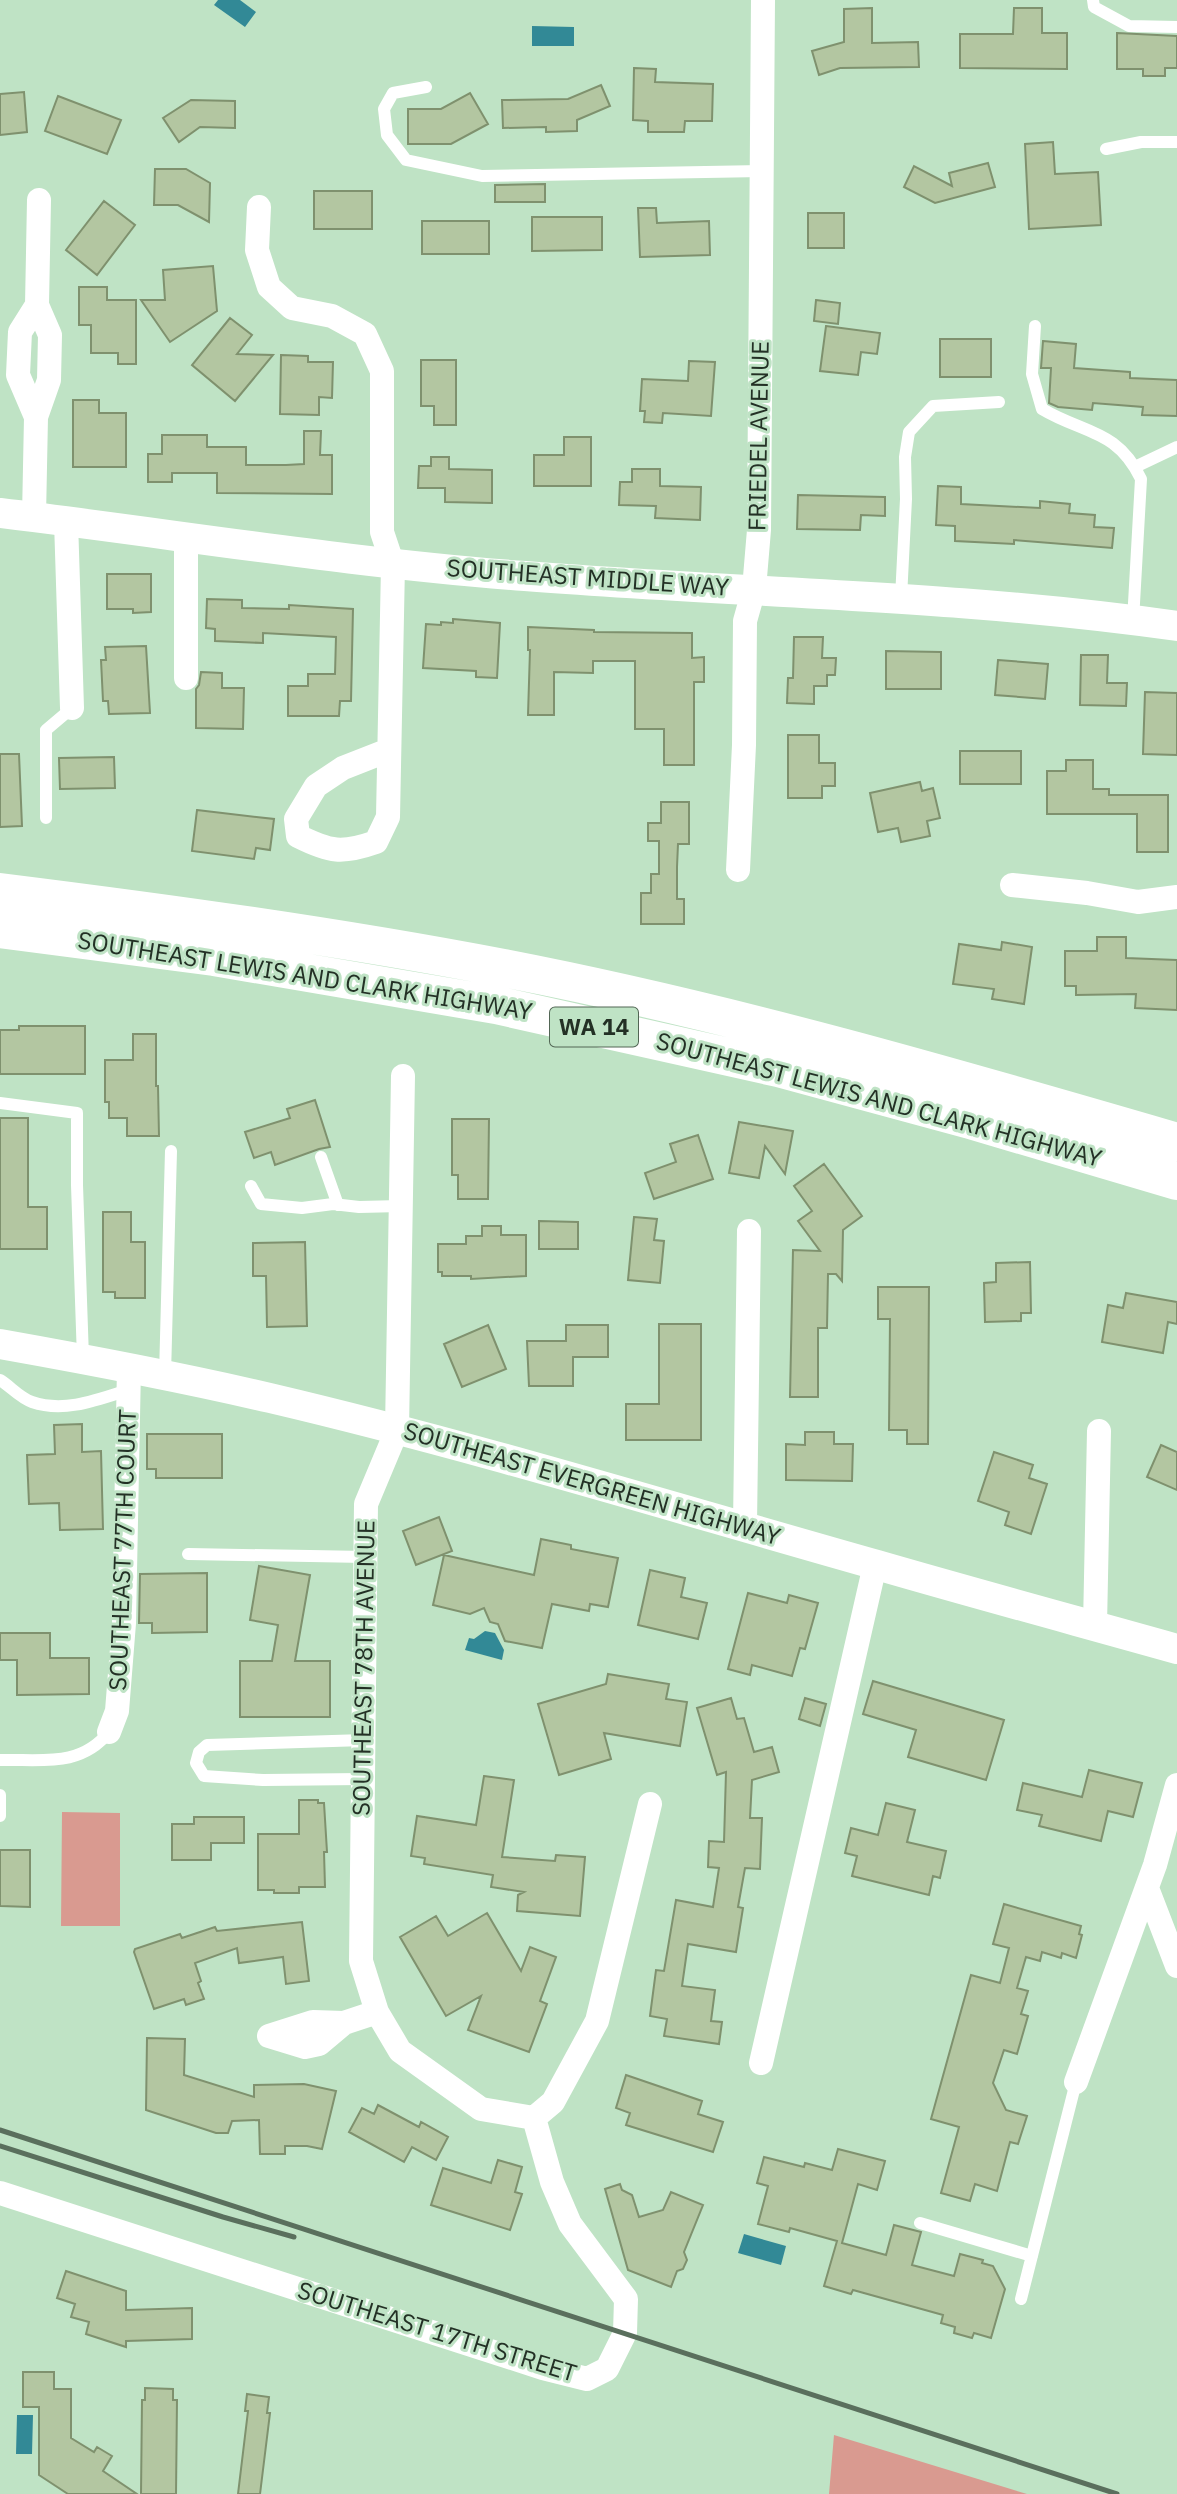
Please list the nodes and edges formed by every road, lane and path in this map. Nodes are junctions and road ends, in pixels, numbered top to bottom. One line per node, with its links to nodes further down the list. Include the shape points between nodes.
1 (763, 0): 7 (street, FRIEDEL AVENUE)
2 (1093, 0): 3 (lane, via 1094,7 1129,26)
3 (1177, 27)
4 (426, 87): 7 (lane, via 393,93 384,109 387,135 406,160 482,176)
5 (1177, 142): 6 (lane)
6 (1105, 149)
7 (762, 170): 19 (street, FRIEDEL AVENUE, via 759,530)
8 (39, 200): 15 (street, via 37,305 50,335 49,380 36,417)
9 (259, 207): 18 (street, via 257,250 269,287 292,308 332,316 365,334 382,371 382,533)
10 (1035, 326): 13 (lane, via 1032,373 1042,409 1115,443)
11 (999, 402): 20 (lane, via 933,406 909,432)
12 (1177, 447): 13 (lane)
13 (1135, 467): 21 (lane, via 1141,479)
14 (0, 513): 15 (street, SOUTHEAST MIDDLE WAY)
15 (34, 517): 16 (street, SOUTHEAST MIDDLE WAY)
16 (66, 521): 17 (street, SOUTHEAST MIDDLE WAY); 24 (street)
17 (186, 538): 18 (street, SOUTHEAST MIDDLE WAY); 23 (street)
18 (393, 565): 19 (street, SOUTHEAST MIDDLE WAY); 25 (street)
19 (754, 589): 20 (street, SOUTHEAST MIDDLE WAY); 27 (street, FRIEDEL AVENUE, via 745,621)
20 (901, 598): 21 (street, SOUTHEAST MIDDLE WAY)
21 (1133, 621): 22 (street, SOUTHEAST MIDDLE WAY)
22 (1177, 626)
23 (186, 678)
24 (72, 708): 26 (lane, via 46,730)
25 (388, 750): 25 (street, via 343,768 316,786 296,819 298,836 323,848 352,850 376,842 388,817)
26 (46, 818)
27 (738, 870)
28 (1012, 885): 30 (street, via 1138,902)
29 (0, 892): 33 (highway, SOUTHEAST LEWIS AND CLARK HIGHWAY / WA 14, via 222,920 503,968 781,1030)
30 (1177, 897)
31 (0, 929): 39 (highway, SOUTHEAST LEWIS AND CLARK HIGHWAY / WA 14, via 214,957 496,1004 778,1068)
32 (403, 1076): 42 (street, SOUTHEAST 78TH AVENUE)
33 (980, 1085): 35 (highway, via 1100,1096); 36 (highway, SOUTHEAST LEWIS AND CLARK HIGHWAY / WA 14)
34 (0, 1103): 45 (lane, via 77,1113)
35 (1177, 1117)
36 (1177, 1142)
37 (171, 1151): 46 (lane)
38 (321, 1157): 41 (lane)
39 (1177, 1181)
40 (251, 1186): 41 (lane, via 261,1204)
41 (338, 1205): 42 (lane)
42 (401, 1206): 49 (street, SOUTHEAST 78TH AVENUE)
43 (749, 1231): 51 (street)
44 (0, 1344): 45 (street, SOUTHEAST EVERGREEN HIGHWAY)
45 (83, 1359): 47 (street, SOUTHEAST EVERGREEN HIGHWAY)
46 (165, 1375): 47 (street, SOUTHEAST EVERGREEN HIGHWAY); 49 (street, SOUTHEAST EVERGREEN HIGHWAY)
47 (128, 1378): 48 (lane, via 96,1401 63,1407 30,1401); 57 (street, SOUTHEAST 77TH COURT, via 124,1623 117,1711)
48 (0, 1380)
49 (397, 1430): 51 (street, SOUTHEAST EVERGREEN HIGHWAY); 53 (street, SOUTHEAST 78TH AVENUE, via 366,1504)
50 (1099, 1432): 55 (street)
51 (745, 1525): 54 (street, SOUTHEAST EVERGREEN HIGHWAY)
52 (188, 1555): 53 (lane)
53 (366, 1557): 58 (street, SOUTHEAST 78TH AVENUE)
54 (875, 1565): 55 (street, SOUTHEAST EVERGREEN HIGHWAY); 69 (street)
55 (1095, 1626): 56 (street, SOUTHEAST EVERGREEN HIGHWAY)
56 (1177, 1649)
57 (109, 1732): 59 (lane, via 86,1754 68,1759)
58 (364, 1740): 60 (street, SOUTHEAST 78TH AVENUE); 60 (lane, via 207,1745 196,1763 204,1776)
59 (0, 1760)
60 (363, 1779): 67 (street, SOUTHEAST 78TH AVENUE, via 361,1961)
61 (1177, 1785): 65 (street)
62 (0, 1795): 64 (lane)
63 (650, 1804): 71 (street, via 597,2021 552,2102)
64 (0, 1815)
65 (1147, 1888): 66 (street); 70 (street)
66 (1177, 1966)
67 (377, 2012): 68 (street); 71 (street, SOUTHEAST 78TH AVENUE, via 400,2051 481,2109)
68 (344, 2023)
69 (761, 2063)
70 (1076, 2082): 74 (lane)
71 (534, 2118): 72 (street, SOUTHEAST 17TH STREET, via 552,2182 570,2224 626,2299 625,2333 607,2369 587,2379)
72 (0, 2193)
73 (920, 2223): 74 (lane)
74 (1032, 2256): 75 (lane)
75 (1021, 2299)

